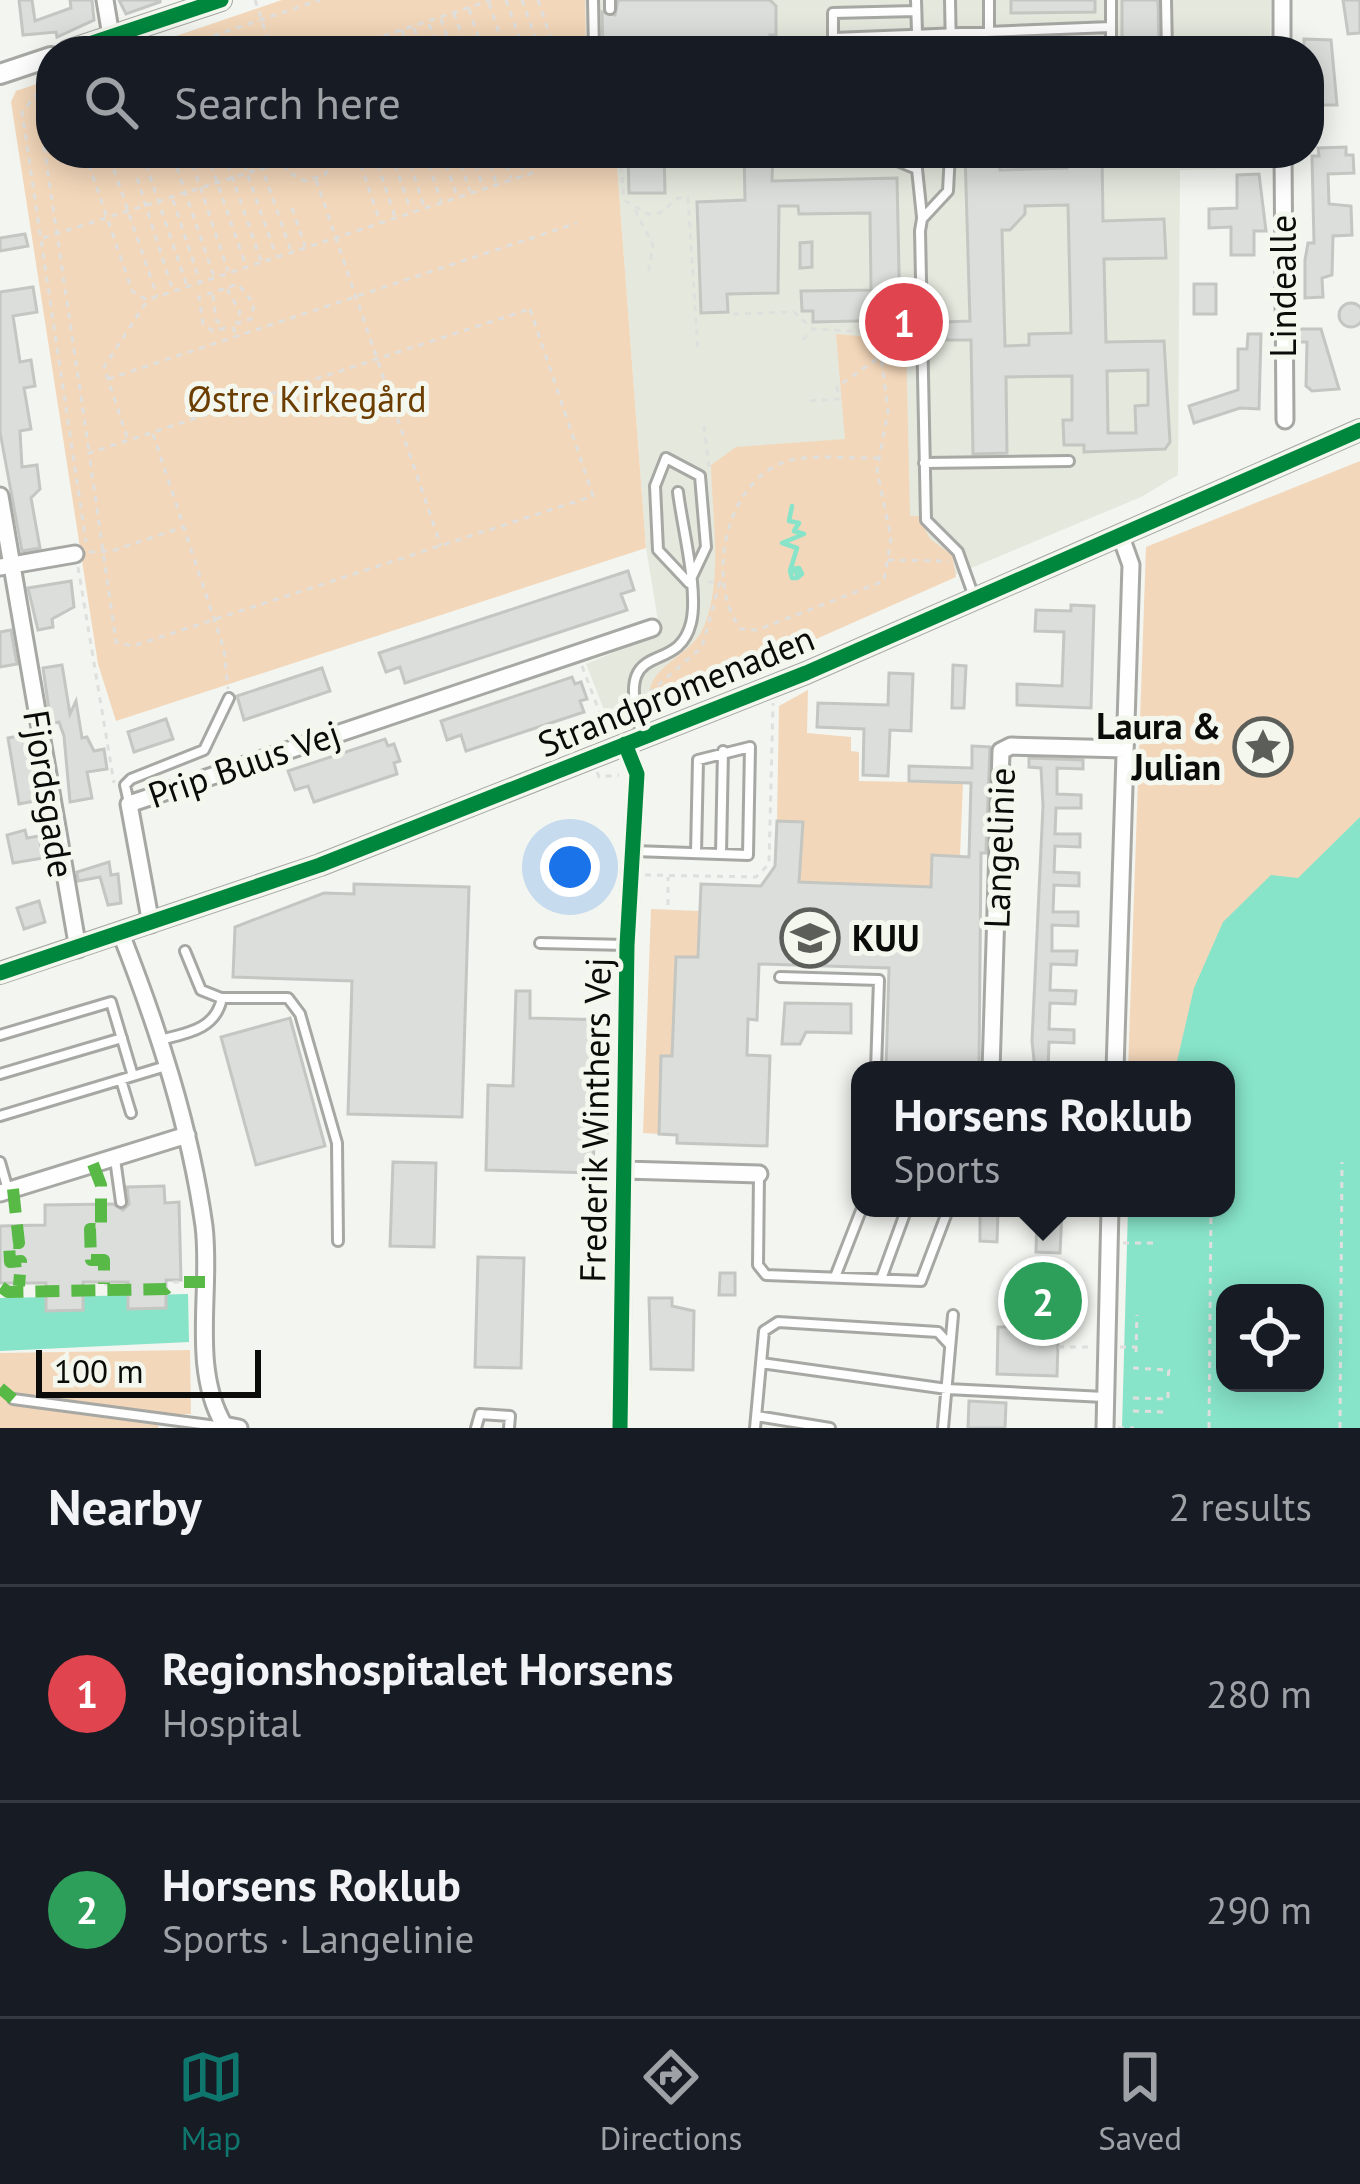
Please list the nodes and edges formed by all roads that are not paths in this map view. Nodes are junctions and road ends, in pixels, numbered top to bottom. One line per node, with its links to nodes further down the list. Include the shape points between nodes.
1 (105, 0): 14 (street)
2 (221, 0): 14 (street)
3 (593, 0): 15 (lane)
4 (950, 0): 11 (lane)
5 (988, 0): 12 (lane)
6 (1112, 0): 10 (lane)
7 (1166, 0): 20 (lane)
8 (1282, 0): 21 (street)
9 (916, 6): 13 (lane); 16 (lane, via 832,13)
10 (1111, 28): 12 (lane); 19 (lane)
11 (951, 30): 12 (lane); 13 (lane); 18 (lane)
12 (989, 30)
13 (917, 32): 17 (lane)
14 (111, 36)
15 (594, 36)
16 (833, 36)
17 (861, 36)
18 (951, 36)
19 (1111, 36)
20 (1167, 36)
21 (1282, 36)
22 (36, 62): 23 (street)
23 (0, 74)
24 (915, 168): 27 (lane)
25 (949, 168): 27 (lane, via 948,191)
26 (1282, 168): 28 (street, Lindealle)
27 (922, 219): 31 (lane)
28 (1285, 420)
29 (1360, 430): 34 (street, Strandpromenaden)
30 (1069, 461): 31 (lane)
31 (924, 463): 38 (lane, via 926,520 962,561)
32 (678, 492): 37 (lane)
33 (0, 496): 36 (street, Fjordsgade)
34 (1120, 534): 38 (street, Strandpromenaden); 42 (street, via 1131,565)
35 (81, 553): 36 (street)
36 (6, 566): 52 (street, Fjordsgade)
37 (689, 583): 37 (lane, via 706,548 700,476 666,458 655,486 658,550); 41 (lane, via 688,632 633,680)
38 (974, 597): 41 (street, Strandpromenaden)
39 (652, 628): 44 (street, Prip Buus Vej)
40 (229, 698): 44 (lane, via 204,750 125,785)
41 (634, 741): 45 (street, Frederik Winthers Vej); 48 (street, Strandpromenaden)
42 (1125, 749): 61 (street, Langelinie, via 1001,751); 62 (street)
43 (724, 751): 46 (lane, via 698,760); 47 (lane); 47 (lane, via 750,747 748,855)
44 (129, 804): 48 (street, Prip Buus Vej)
45 (633, 851): 46 (lane); 51 (street, Frederik Winthers Vej)
46 (696, 854): 47 (lane)
47 (721, 854)
48 (151, 924): 49 (street, Strandpromenaden)
49 (121, 934): 52 (street, Strandpromenaden); 59 (street)
50 (539, 943): 51 (lane)
51 (627, 945): 72 (street, Frederik Winthers Vej)
52 (77, 949): 54 (street, Strandpromenaden)
53 (185, 951): 56 (lane, via 201,990)
54 (0, 973)
55 (780, 977): 60 (lane, via 879,980)
56 (222, 998): 59 (lane, via 205,1027); 80 (lane, via 288,998 300,1014 337,1143)
57 (0, 1035): 58 (lane, via 111,1002)
58 (122, 1038): 64 (lane); 65 (lane)
59 (159, 1040): 63 (street)
60 (876, 1061)
61 (992, 1061)
62 (1115, 1061)
63 (167, 1066): 65 (lane); 69 (street)
64 (0, 1074)
65 (133, 1076): 66 (lane)
66 (121, 1080): 67 (lane); 68 (lane)
67 (131, 1114)
68 (0, 1116)
69 (187, 1135): 70 (street); 91 (street, via 204,1231 206,1357 214,1408)
70 (115, 1158): 74 (street); 75 (lane)
71 (0, 1162): 74 (lane)
72 (625, 1170): 73 (street, Frederik Winthers Vej); 94 (street, Frederik Winthers Vej)
73 (759, 1174): 81 (lane, via 758,1264 766,1275)
74 (4, 1192)
75 (121, 1202)
76 (858, 1217): 81 (lane)
77 (905, 1217): 82 (lane)
78 (945, 1217): 82 (lane, via 922,1281)
79 (1110, 1217): 87 (street)
80 (338, 1241)
81 (835, 1277): 82 (lane)
82 (881, 1280)
83 (953, 1315): 84 (lane)
84 (950, 1345): 85 (lane, via 938,1333 778,1322 764,1331); 86 (lane)
85 (760, 1363): 86 (lane); 89 (lane)
86 (946, 1389): 87 (lane); 97 (lane)
87 (1106, 1397): 98 (street)
88 (14, 1400): 90 (lane)
89 (757, 1416): 95 (lane); 96 (lane)
90 (167, 1426): 91 (lane)
91 (229, 1427)
92 (476, 1428): 93 (lane, via 479,1414 510,1416)
93 (509, 1428)
94 (620, 1428)
95 (755, 1428)
96 (830, 1428)
97 (943, 1428)
98 (1105, 1428)

